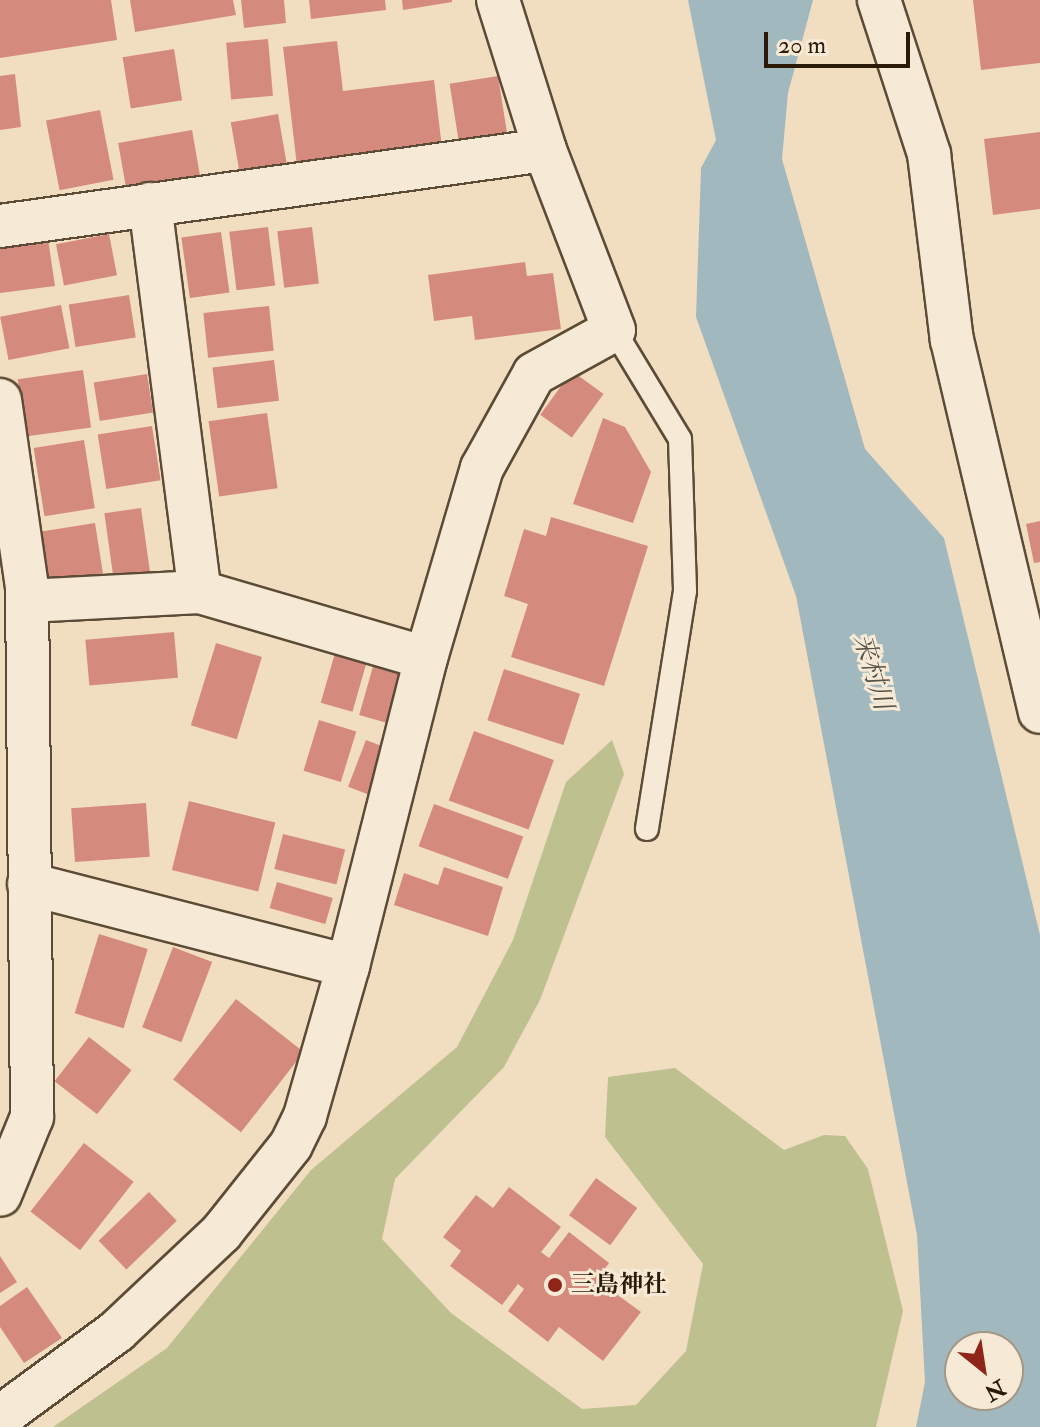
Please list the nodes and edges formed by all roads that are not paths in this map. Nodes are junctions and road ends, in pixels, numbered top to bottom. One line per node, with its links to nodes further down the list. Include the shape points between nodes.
1 (498, 0): 3 (street)
2 (879, 0): 11 (street, via 929,154 952,340)
3 (545, 150): 4 (street); 6 (street)
4 (150, 204): 5 (street); 8 (street)
5 (0, 226)
6 (614, 330): 10 (street, via 534,374 482,468); 12 (lane, via 680,439 685,591)
7 (0, 400): 9 (street)
8 (200, 592): 9 (street); 10 (street)
9 (27, 601): 13 (street)
10 (426, 658): 14 (street)
11 (1040, 712)
12 (647, 829)
13 (29, 884): 14 (street); 15 (street, via 32,1117)
14 (348, 966): 16 (street, via 305,1116 291,1145 221,1233 117,1331)
15 (0, 1195)
16 (0, 1417)

